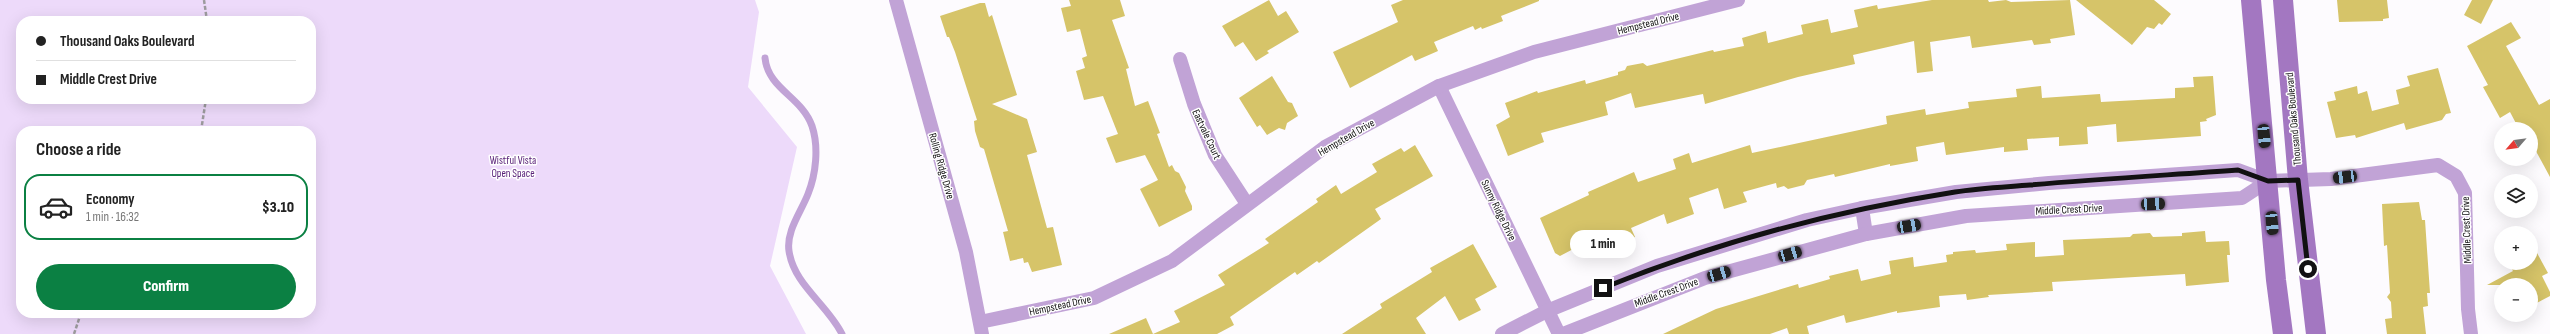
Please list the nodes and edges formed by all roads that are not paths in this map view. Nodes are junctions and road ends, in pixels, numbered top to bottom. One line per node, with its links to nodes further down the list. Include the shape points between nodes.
1 (896, 0): 14 (street, Rolling Ridge Drive, via 966,252)
2 (1738, 0): 7 (street, Hempstead Drive, via 1534,52)
3 (2251, 0): 9 (main road)
4 (2283, 0): 8 (main road, Thousand Oaks Boulevard)
5 (765, 58): 15 (lane, via 766,72 800,105 812,125 816,150 808,194 788,237 794,272)
6 (1180, 59): 10 (street, Eastvale Court, via 1194,104 1215,154)
7 (1439, 86): 10 (street, Hempstead Drive, via 1325,147); 13 (street, Sunny Ridge Drive)
8 (2298, 180): 9 (street, Middle Crest Drive); 20 (main road, Thousand Oaks Boulevard); 21 (street, Middle Crest Drive, via 2331,179 2438,165 2456,176 2465,192)
9 (2268, 181): 11 (street, Middle Crest Drive, via 2238,170 1956,192); 12 (street, Middle Crest Drive, via 2242,198 1966,216); 19 (main road)
10 (1248, 204): 14 (street, Hempstead Drive, via 1172,261 1094,298)
11 (1862, 208): 12 (street); 13 (street, Middle Crest Drive, via 1807,220 1692,254)
12 (1866, 234): 18 (street, Middle Crest Drive, via 1705,278)
13 (1547, 311): 16 (street, Middle Crest Drive); 17 (street, Sunny Ridge Drive)
14 (981, 328)
15 (842, 334)
16 (1502, 334)
17 (1558, 334)
18 (1563, 334)
19 (2284, 334)
20 (2316, 334)
21 (2471, 334)

